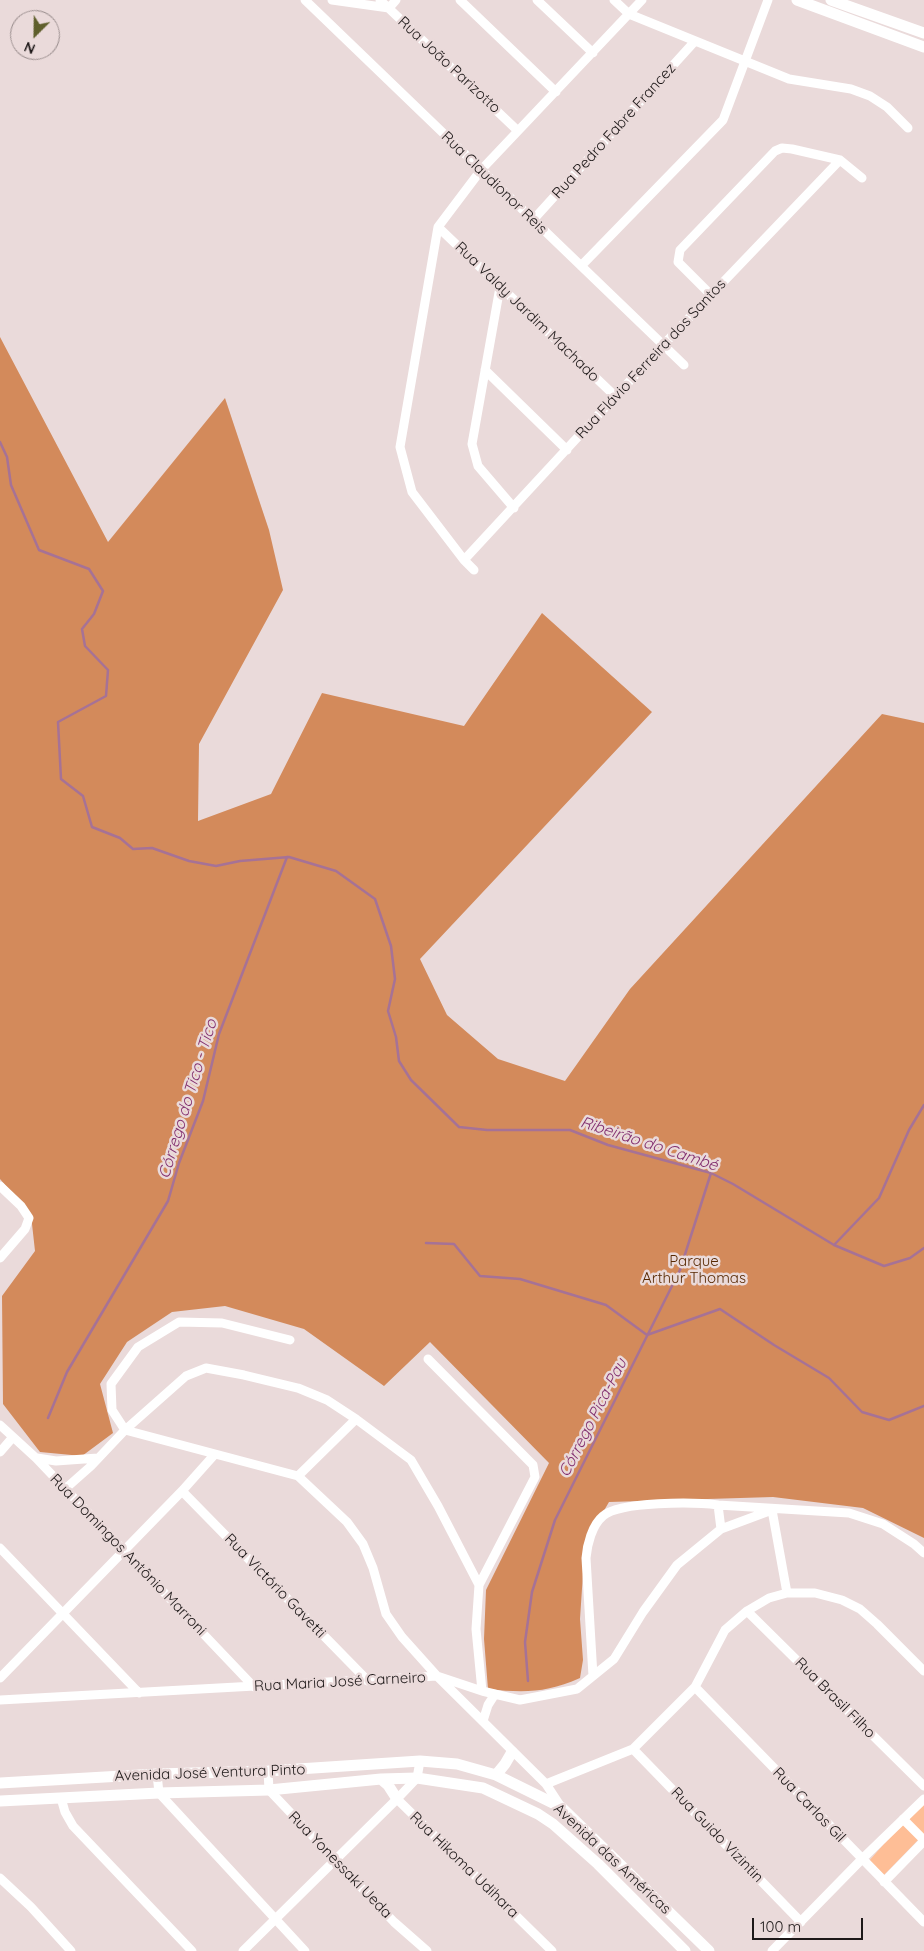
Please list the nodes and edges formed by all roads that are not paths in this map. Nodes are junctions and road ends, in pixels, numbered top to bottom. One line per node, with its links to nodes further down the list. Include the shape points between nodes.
1 (305, 0): 25 (street, Rua Claudionor Reis)
2 (332, 0): 12 (street)
3 (380, 0): 12 (street, Rua João Parizotto)
4 (396, 0): 12 (street)
5 (460, 0): 21 (street)
6 (537, 0): 19 (street)
7 (614, 0): 13 (street)
8 (642, 0): 13 (street)
9 (768, 0): 20 (street)
10 (797, 0): 16 (main road)
11 (831, 0): 14 (main road)
12 (389, 8): 23 (street, Rua João Parizotto)
13 (629, 14): 17 (street); 19 (street)
14 (898, 23): 15 (main road); 16 (main road)
15 (924, 33)
16 (894, 35): 18 (main road)
17 (695, 41): 20 (street); 27 (street, Rua Pedro Fabre Francez)
18 (924, 47)
19 (592, 53): 21 (street)
20 (746, 63): 22 (street, via 789,79 870,96 887,107); 29 (street, via 723,120)
21 (556, 92): 23 (street)
22 (908, 128)
23 (518, 131): 25 (street)
24 (840, 160): 26 (street); 31 (street, Rua Flávio Ferreira dos Santos); 31 (street, via 792,149 775,150 686,243 680,250 678,262)
25 (481, 170): 27 (street, Rua Claudionor Reis); 28 (street)
26 (862, 178)
27 (533, 220): 29 (street, Rua Claudionor Reis)
28 (438, 227): 30 (street, Rua Valdy Jardim Machado); 38 (street, via 400,446 412,492)
29 (581, 266): 32 (street, Rua Claudionor Reis)
30 (500, 287): 34 (street); 35 (street, Rua Valdy Jardim Machado)
31 (711, 295): 32 (street, Rua Flávio Ferreira dos Santos)
32 (663, 345): 33 (street, Rua Claudionor Reis); 35 (street, Rua Flávio Ferreira dos Santos)
33 (684, 365)
34 (485, 370): 36 (street); 37 (street, via 472,444 478,466)
35 (616, 397): 36 (street, Rua Flávio Ferreira dos Santos)
36 (567, 450): 37 (street, Rua Flávio Ferreira dos Santos)
37 (514, 508): 38 (street, Rua Flávio Ferreira dos Santos)
38 (464, 560): 39 (street)
39 (474, 570)
40 (0, 1186): 41 (street, via 29,1218 25,1229)
41 (0, 1258)
42 (290, 1340): 46 (street, via 222,1322 179,1322 138,1347 111,1384 112,1410)
43 (428, 1359): 61 (street, via 533,1465 535,1477)
44 (356, 1419): 46 (street, via 327,1400 298,1388 206,1368 186,1376); 52 (street); 61 (street, via 412,1460)
45 (0, 1425): 47 (street, Rua Domingos Antônio Marroni)
46 (125, 1430): 49 (street); 51 (street)
47 (13, 1437): 48 (street); 50 (street, Rua Domingos Antônio Marroni)
48 (0, 1452)
49 (215, 1454): 52 (street); 54 (street)
50 (36, 1458): 51 (street, via 56,1462); 53 (street, Rua Domingos Antônio Marroni)
51 (98, 1458): 53 (street)
52 (298, 1476): 67 (street, via 347,1522 373,1568 386,1614)
53 (66, 1489): 59 (street, Rua Domingos Antônio Marroni)
54 (182, 1491): 59 (street); 69 (street, Rua Victório Gavetti)
55 (718, 1505): 56 (street); 57 (street); 68 (street, via 663,1504 616,1509 601,1517 590,1539 586,1558)
56 (772, 1510): 57 (street); 60 (street, via 849,1513 882,1524); 62 (street)
57 (721, 1528): 68 (street, Rua Maria José Carneiro, via 677,1565 614,1660)
58 (0, 1548): 64 (street)
59 (124, 1551): 64 (street); 70 (street, Rua Domingos Antônio Marroni)
60 (924, 1553)
61 (479, 1585): 72 (street, via 476,1629)
62 (787, 1593): 63 (street); 65 (street, via 815,1593 860,1609)
63 (747, 1611): 71 (street, via 725,1630); 87 (street, Rua Brasil Filho)
64 (64, 1613): 66 (street); 73 (street)
65 (924, 1670)
66 (2, 1673)
67 (437, 1676): 69 (street, Rua Maria José Carneiro); 72 (street, Rua Maria José Carneiro); 76 (street)
68 (593, 1676): 74 (street, Rua Maria José Carneiro, via 577,1689 520,1700)
69 (368, 1681): 70 (street, Rua Maria José Carneiro)
70 (254, 1687): 73 (street, Rua Maria José Carneiro)
71 (695, 1687): 77 (street); 97 (street, Rua Carlos Gil)
72 (482, 1691): 74 (street, Rua Maria José Carneiro)
73 (139, 1693): 75 (street, Rua Maria José Carneiro)
74 (495, 1694): 76 (street)
75 (0, 1700)
76 (483, 1721): 78 (street)
77 (633, 1749): 86 (street); 102 (street, Rua Guido Vizintin)
78 (512, 1752): 82 (main road); 86 (street)
79 (420, 1761): 80 (main road, Avenida José Ventura Pinto); 82 (main road, Avenida das Américas, via 457,1764); 84 (street)
80 (268, 1772): 81 (main road, Avenida José Ventura Pinto); 88 (street)
81 (157, 1774): 85 (main road, Avenida José Ventura Pinto); 89 (street)
82 (496, 1775): 94 (main road, Avenida das Américas)
83 (381, 1778): 84 (main road, Avenida José Ventura Pinto); 88 (main road, Avenida José Ventura Pinto); 91 (main road)
84 (416, 1778): 91 (street, Rua Hikoma Udihara); 110 (main road, Avenida das Américas, via 483,1788 538,1814 598,1864)
85 (0, 1783)
86 (546, 1784): 94 (street)
87 (924, 1786)
88 (269, 1790): 89 (main road, Avenida José Ventura Pinto); 98 (street, Rua Yonessaki Ueda)
89 (159, 1793): 90 (main road, Avenida José Ventura Pinto); 101 (street)
90 (61, 1798): 93 (main road, Avenida José Ventura Pinto); 105 (street, via 73,1826)
91 (397, 1799): 98 (street); 109 (street, Rua Hikoma Udihara)
92 (924, 1799): 95 (street)
93 (0, 1801)
94 (561, 1806): 111 (main road, Avenida das Américas)
95 (903, 1819): 96 (street); 97 (street)
96 (924, 1840): 100 (street)
97 (862, 1859): 100 (street, Rua Carlos Gil); 102 (street)
98 (335, 1860): 101 (street); 108 (street, Rua Yonessaki Ueda, via 394,1922)
99 (0, 1878): 104 (street)
100 (884, 1882): 103 (street, Rua Carlos Gil)
101 (275, 1919): 106 (street); 107 (street)
102 (801, 1922): 112 (street)
103 (924, 1922)
104 (71, 1951)
105 (192, 1951)
106 (243, 1951)
107 (305, 1951)
108 (427, 1951)
109 (552, 1951)
110 (685, 1951)
111 (709, 1951)
112 (772, 1951)

